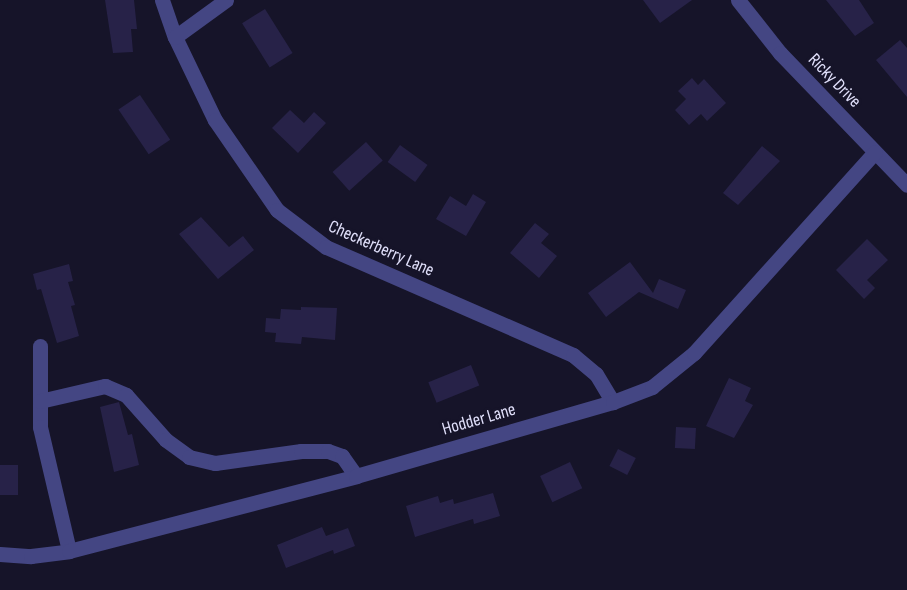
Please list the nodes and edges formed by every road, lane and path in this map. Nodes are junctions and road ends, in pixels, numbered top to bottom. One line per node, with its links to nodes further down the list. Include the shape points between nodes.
1 (162, 0): 4 (street, Checkerberry Lane)
2 (226, 0): 4 (street)
3 (738, 0): 5 (street, Ricky Drive, via 780,53)
4 (175, 37): 9 (street, Checkerberry Lane, via 236,155 262,193 292,223 326,247 573,355 596,374)
5 (875, 152): 6 (street, Ricky Drive); 9 (street, Hodder Lane, via 678,369 652,387)
6 (907, 185)
7 (40, 346): 8 (street)
8 (40, 401): 10 (street, via 105,386 126,395 166,440 189,457 215,463 328,451 342,456); 11 (street, via 43,447)
9 (613, 402): 10 (street, Hodder Lane)
10 (356, 476): 11 (street, Hodder Lane)
11 (69, 551): 12 (street, Hodder Lane, via 31,556)
12 (0, 554)

